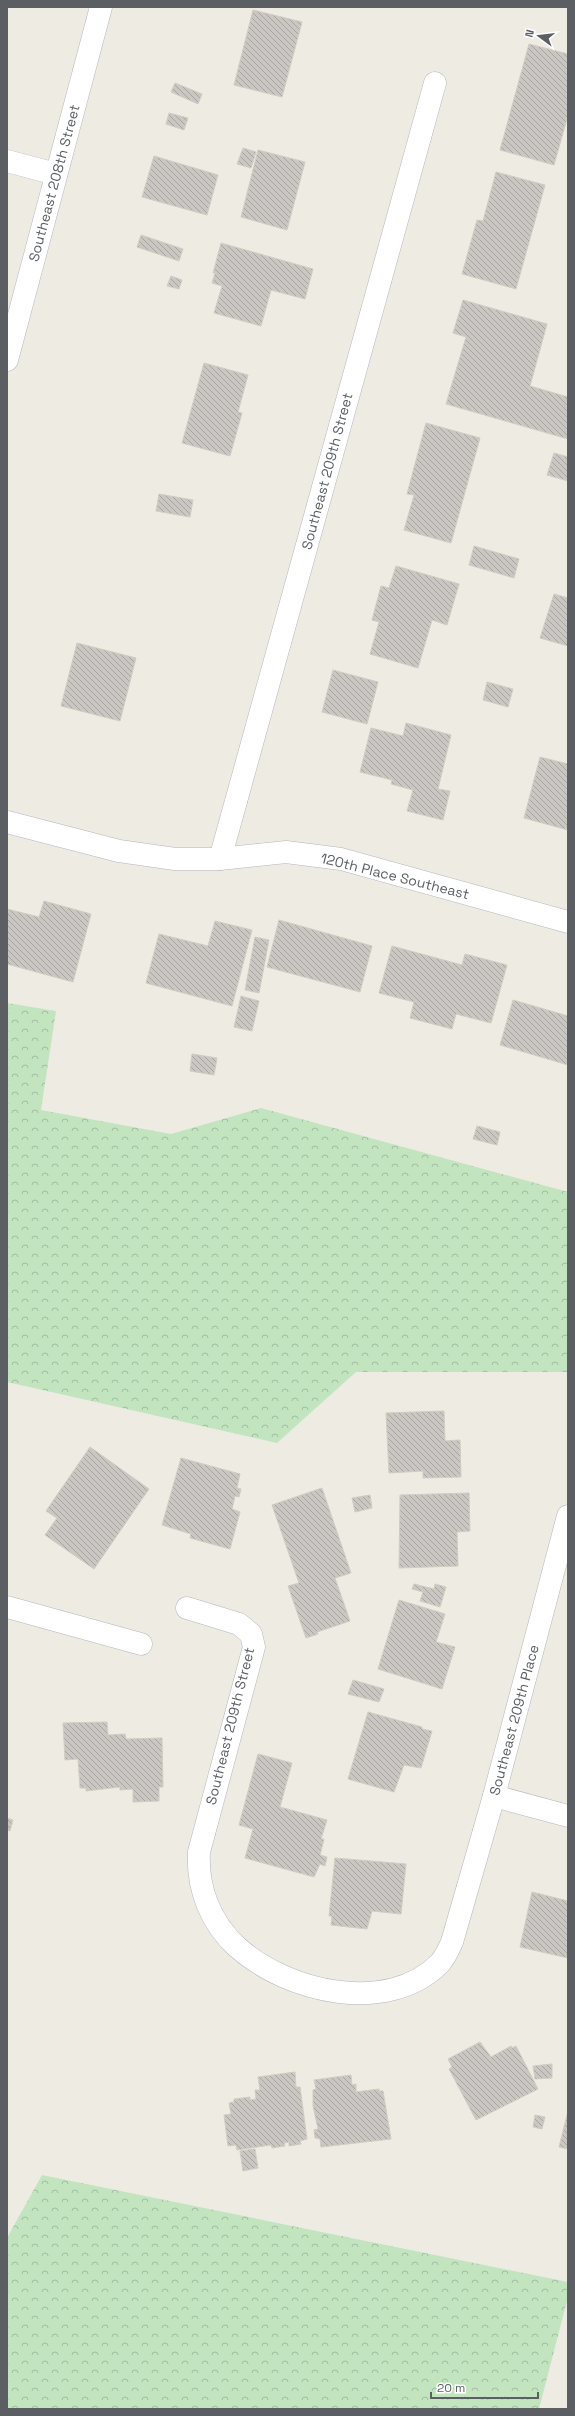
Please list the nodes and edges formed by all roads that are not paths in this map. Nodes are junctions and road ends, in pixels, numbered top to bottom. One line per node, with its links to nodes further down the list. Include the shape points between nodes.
1 (101, 7): 4 (street, Southeast 208th Street)
2 (435, 83): 7 (street, Southeast 209th Street)
3 (7, 161): 4 (street)
4 (56, 174): 5 (street, Southeast 208th Street)
5 (7, 360)
6 (7, 822): 7 (street, 120th Place Southeast, via 118,851 175,859)
7 (220, 859): 8 (street, 120th Place Southeast, via 286,852 341,860)
8 (568, 922)
9 (568, 1516): 13 (street, Southeast 209th Place)
10 (7, 1607): 12 (street)
11 (187, 1608): 15 (street, Southeast 209th Street, via 238,1624 251,1634 254,1647 199,1852 198,1870 201,1886 215,1920 242,1951 257,1962 296,1980 341,1992 364,1994 401,1988 423,1977 441,1962 452,1942)
12 (141, 1644)
13 (494, 1796): 14 (street); 15 (street, Southeast 209th Place)
14 (568, 1816)
15 (458, 1923)

